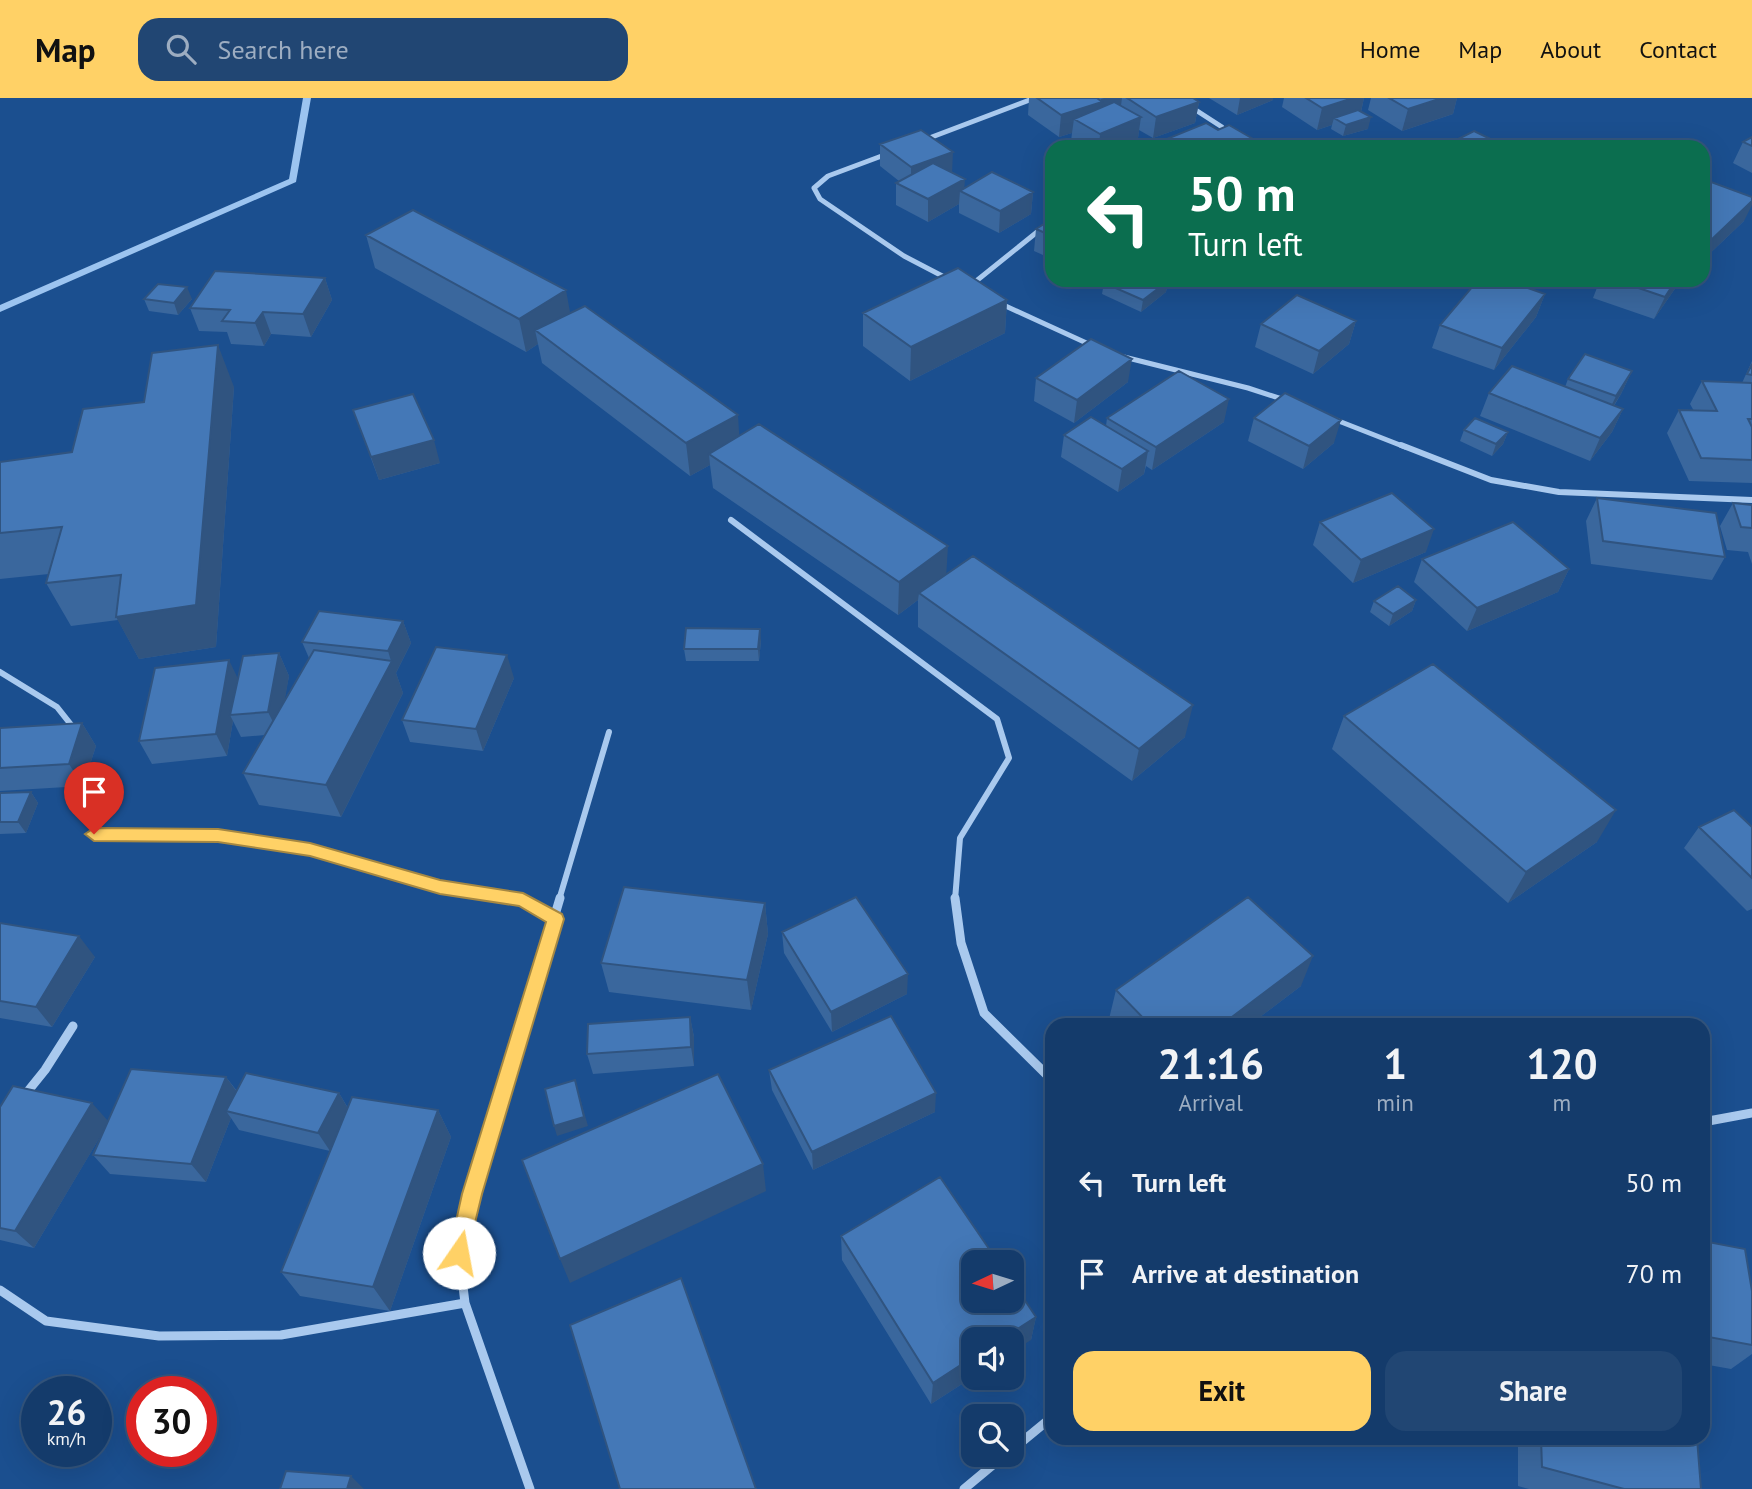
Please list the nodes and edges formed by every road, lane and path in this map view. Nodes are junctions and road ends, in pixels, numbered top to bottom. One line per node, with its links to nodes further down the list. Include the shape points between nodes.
1 (1035, 98): 6 (street)
2 (1177, 98): 3 (street)
3 (1222, 127): 4 (street); 5 (street)
4 (1211, 132)
5 (1230, 132)
6 (917, 143)
7 (892, 152): 9 (street, via 828,176 814,188 820,199 904,256)
8 (1045, 226): 10 (street, via 967,288)
9 (957, 283)
10 (976, 293)
11 (986, 297): 12 (street)
12 (1101, 349)
13 (1113, 354): 14 (street)
14 (1294, 403)
15 (1320, 414): 16 (street, via 1491,480 1559,492)
16 (1752, 500)
17 (731, 520): 24 (street, via 997,719 1009,758 960,838 954,890 961,943 984,1013)
18 (0, 672): 20 (street, via 57,707)
19 (609, 732): 22 (street)
20 (78, 734)
21 (94, 834): 22 (street, via 218,835 310,850 440,887 523,900)
22 (556, 919): 29 (street, via 472,1194 459,1253)
23 (73, 1026): 25 (street)
24 (1045, 1073)
25 (15, 1108)
26 (1752, 1113): 27 (street)
27 (1710, 1121)
28 (0, 1290): 29 (street, via 46,1321 159,1336 281,1335)
29 (465, 1304): 33 (street)
30 (1045, 1423): 31 (street)
31 (1024, 1440)
32 (990, 1467): 34 (street)
33 (530, 1489)
34 (964, 1489)

